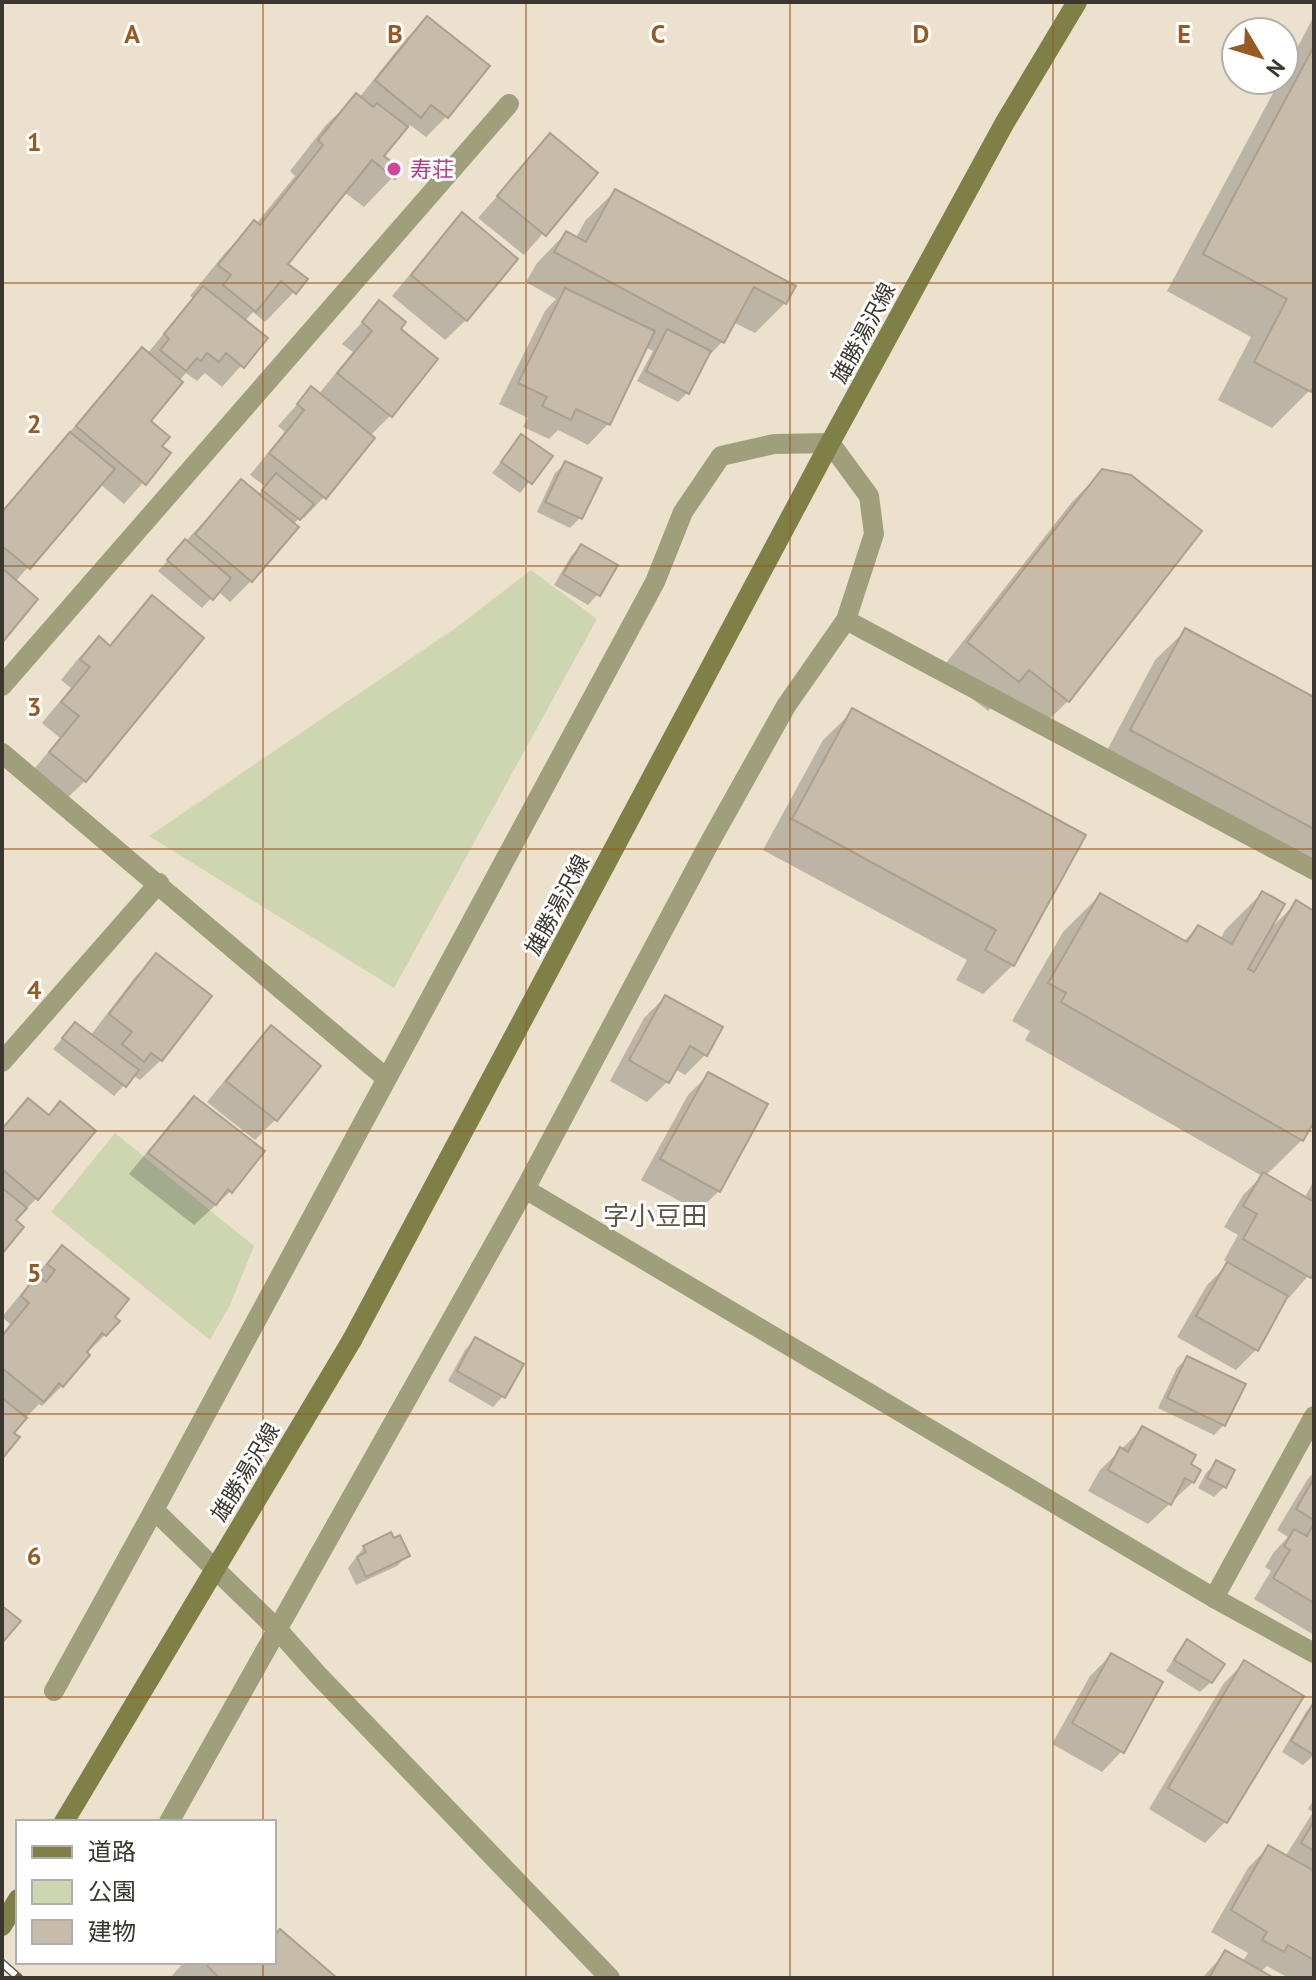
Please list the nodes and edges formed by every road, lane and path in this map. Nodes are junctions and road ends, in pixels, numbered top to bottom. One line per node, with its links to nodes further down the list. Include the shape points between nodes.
1 (1077, 2): 3 (main road, 雄勝湯沢線, via 1004,124)
2 (509, 104): 5 (street)
3 (830, 443): 4 (street, via 869,496 874,534); 10 (street, via 774,444 721,456 683,512 655,582); 18 (main road, 雄勝湯沢線, bridge, via 352,1340)
4 (846, 620): 7 (street); 11 (street, via 786,706)
5 (2, 686)
6 (2, 753): 8 (street)
7 (1314, 870)
8 (159, 883): 9 (street); 10 (street)
9 (2, 1062)
10 (386, 1078): 13 (street)
11 (525, 1189): 14 (street); 15 (street)
12 (1314, 1416): 14 (street)
13 (154, 1510): 15 (street); 17 (street)
14 (1214, 1598): 16 (street)
15 (277, 1629): 19 (street); 22 (street)
16 (1314, 1653)
17 (54, 1691)
18 (65, 1820)
19 (170, 1820)
20 (16, 1902): 21 (main road)
21 (2, 1926)
22 (610, 1978)

